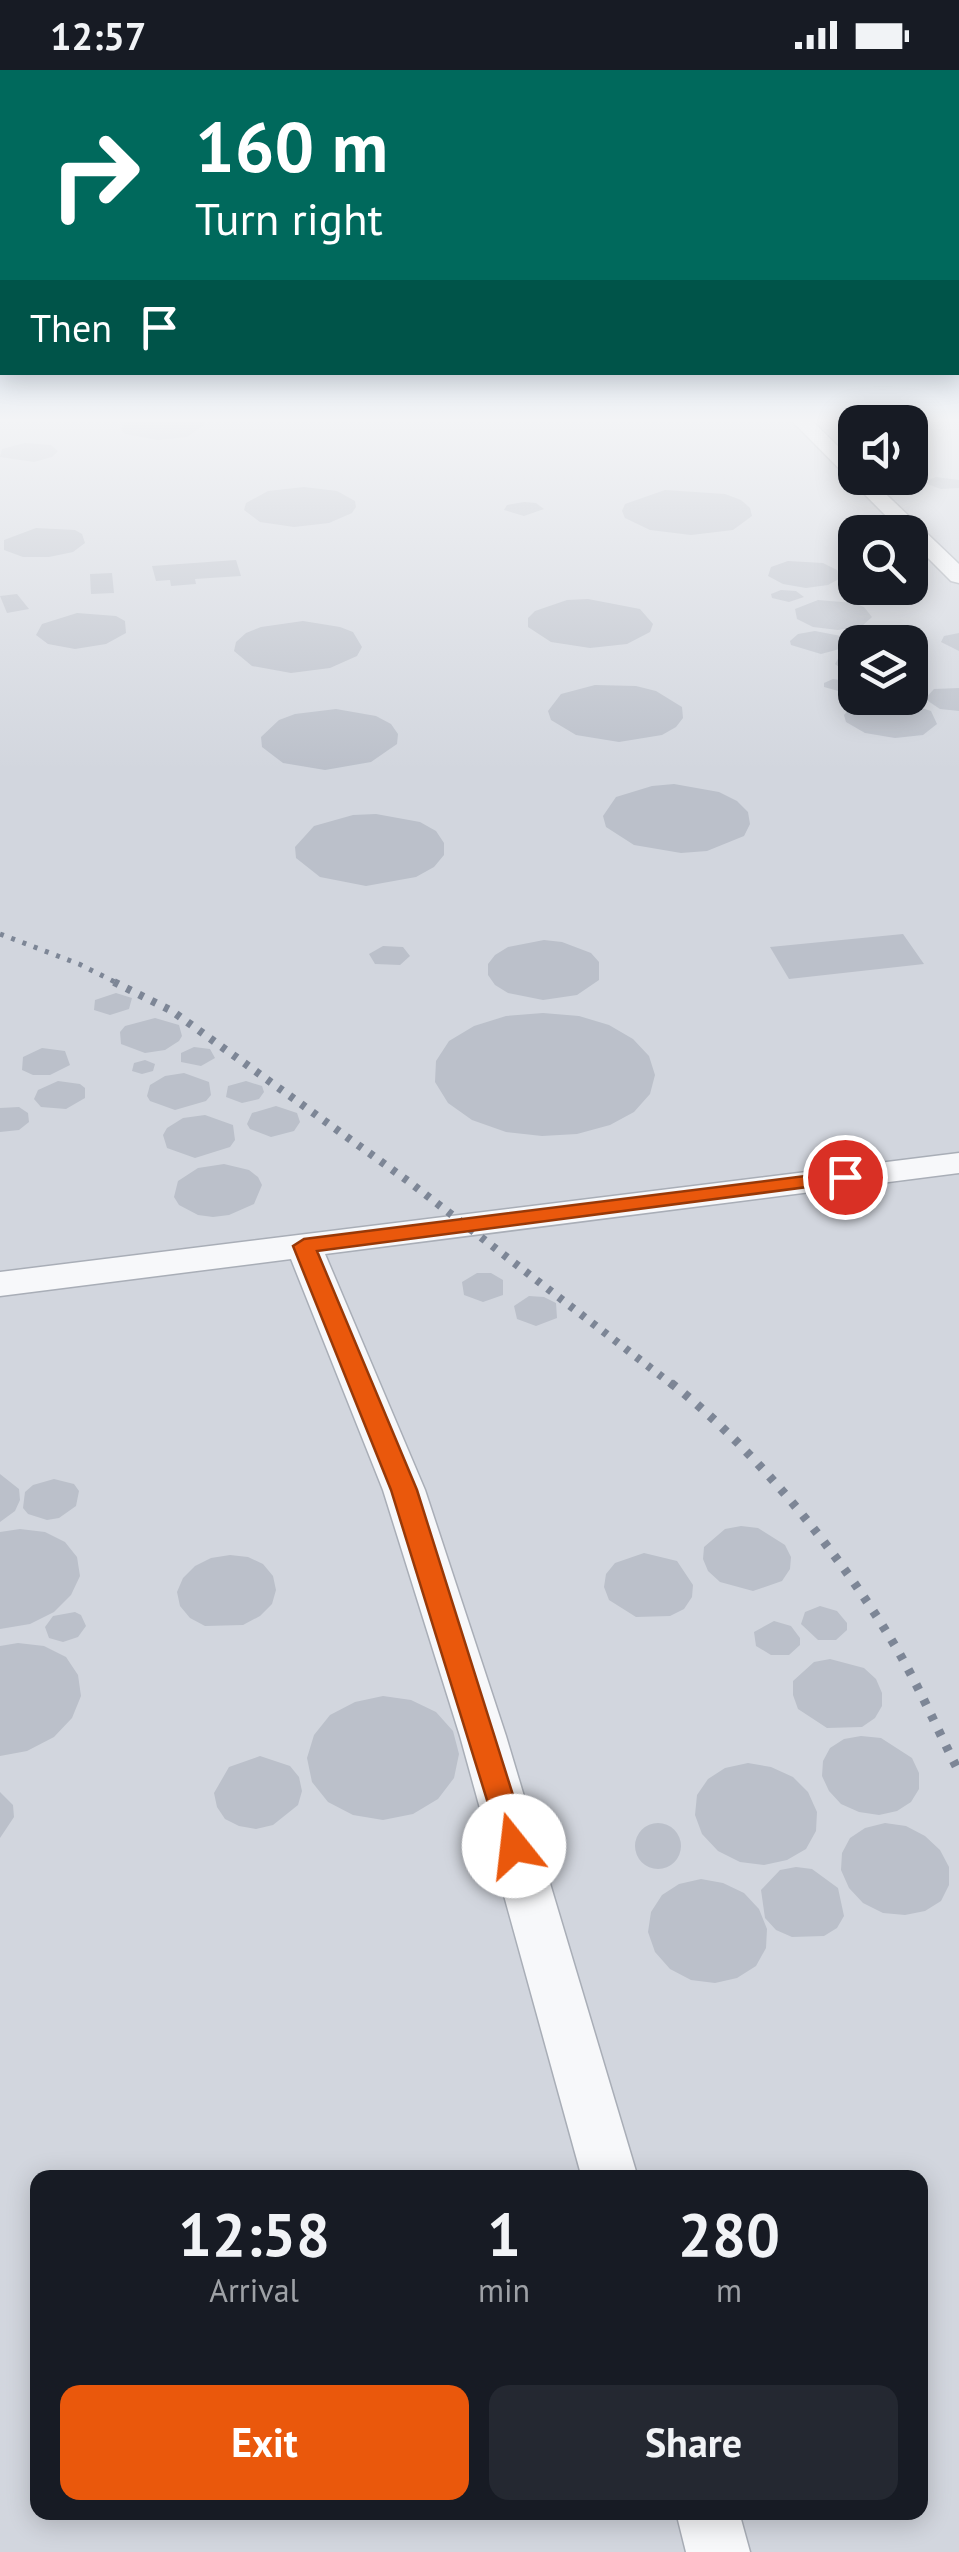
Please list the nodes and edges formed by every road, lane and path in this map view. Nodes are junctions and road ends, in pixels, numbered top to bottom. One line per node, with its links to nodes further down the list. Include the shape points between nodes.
1 (920, 538): 2 (street)
2 (959, 576)
3 (959, 1162): 4 (street)
4 (304, 1246): 5 (street); 6 (street, via 404,1490 483,1736)
5 (0, 1284)
6 (608, 2170)
7 (709, 2520): 8 (street)
8 (718, 2552)

